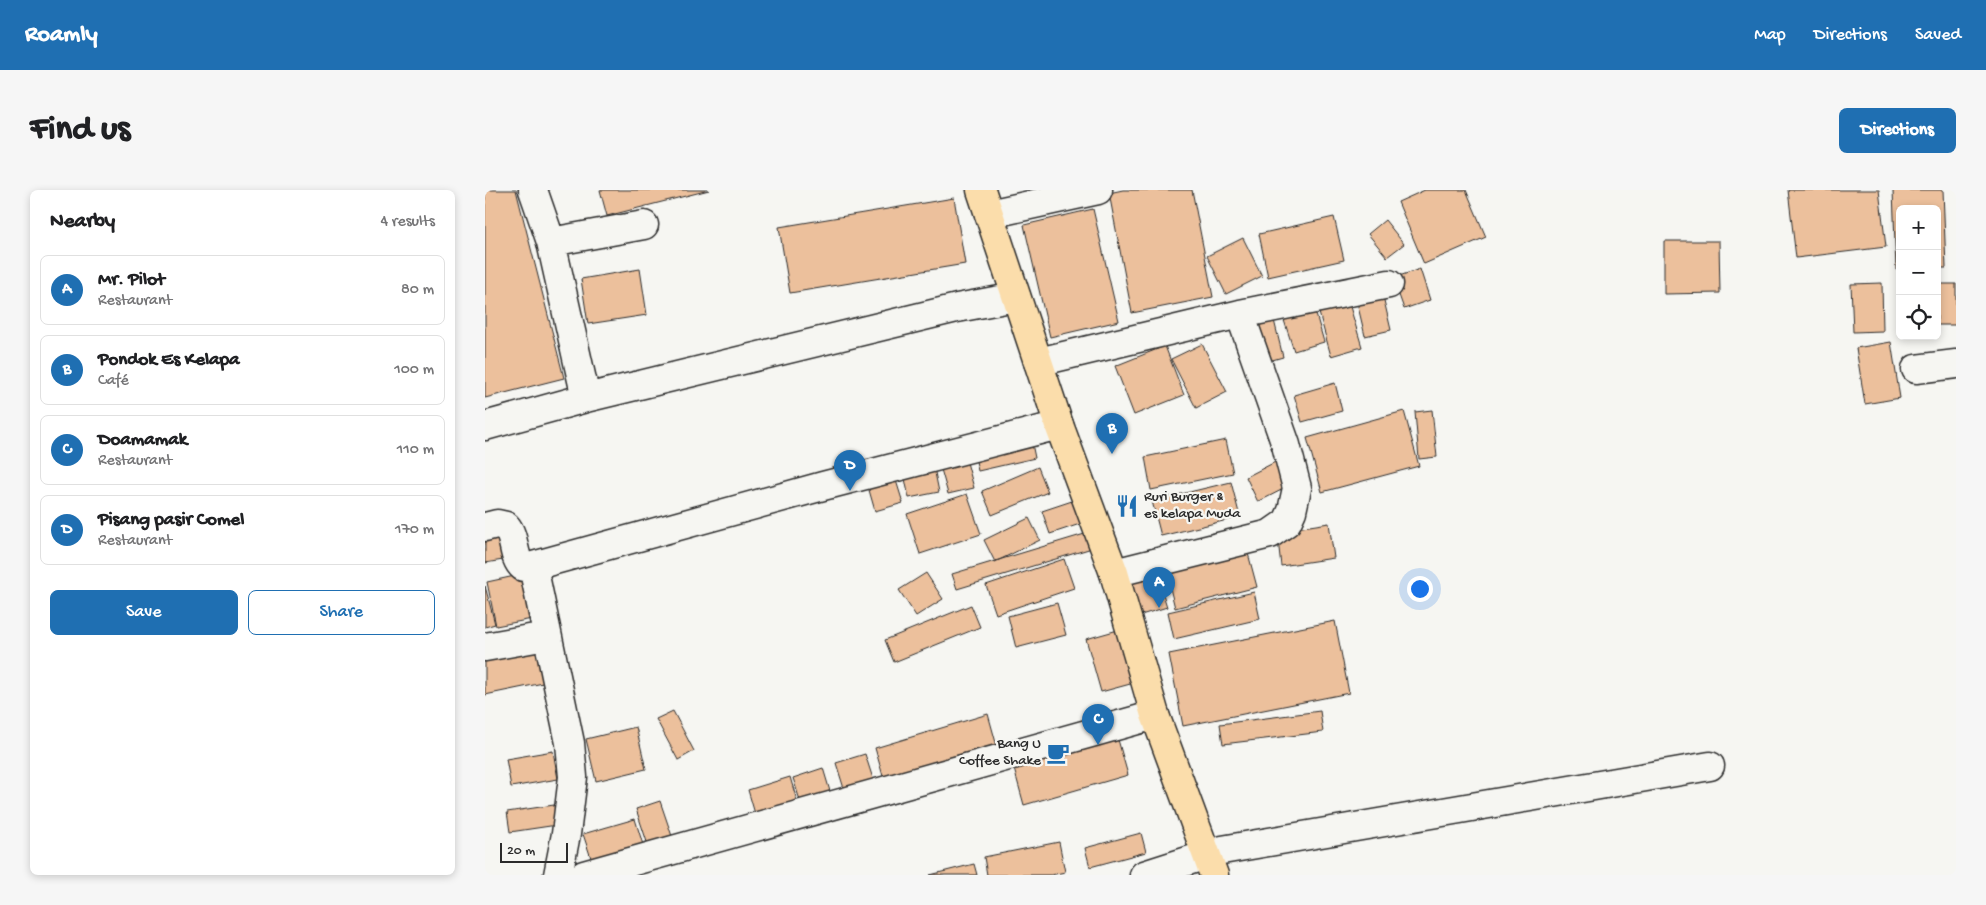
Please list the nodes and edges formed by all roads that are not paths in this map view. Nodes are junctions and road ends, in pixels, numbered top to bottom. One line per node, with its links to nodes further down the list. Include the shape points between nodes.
1 (533, 190): 5 (street)
2 (1098, 190): 3 (street)
3 (985, 202): 7 (main road)
4 (644, 225): 5 (street)
5 (551, 242): 12 (street)
6 (1389, 284): 8 (street)
7 (1016, 296): 9 (main road); 12 (street)
8 (1240, 314): 9 (street); 17 (street, via 1286,445 1297,488 1287,522 1270,534)
9 (1038, 362): 13 (main road)
10 (1956, 364): 11 (street)
11 (1916, 369)
12 (586, 398): 14 (street)
13 (1059, 425): 16 (street); 17 (main road)
14 (485, 426)
15 (485, 527): 16 (street, via 506,526 512,534 519,563 523,567)
16 (533, 566): 18 (street)
17 (1114, 573): 20 (main road)
18 (547, 636): 19 (street); 23 (street, via 573,777)
19 (485, 647)
20 (1155, 715): 22 (main road); 24 (street)
21 (1710, 766): 22 (street, via 1222,850)
22 (1210, 865): 25 (street)
23 (558, 875)
24 (584, 875)
25 (1144, 875)

